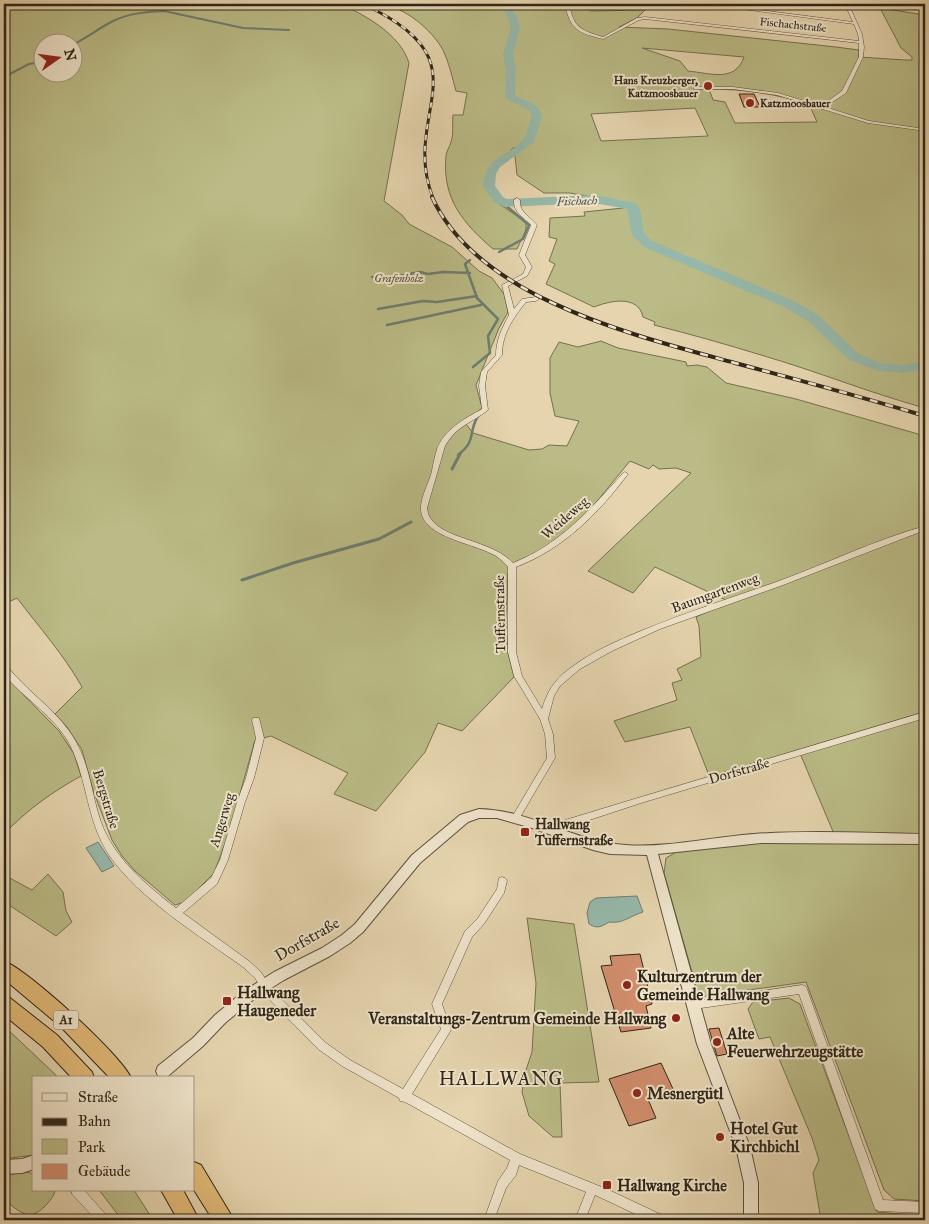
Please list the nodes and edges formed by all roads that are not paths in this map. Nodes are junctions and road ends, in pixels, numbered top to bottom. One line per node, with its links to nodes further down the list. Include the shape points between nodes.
1 (567, 4): 8 (street, Fischachstraße, via 574,25 603,38 645,18)
2 (707, 4): 5 (street)
3 (826, 4): 6 (street)
4 (855, 4): 6 (street)
5 (726, 5): 7 (street)
6 (849, 8): 7 (street)
7 (854, 23): 8 (street)
8 (861, 42): 10 (street, via 860,57 848,86)
9 (695, 88): 10 (street, via 733,88 770,93)
10 (822, 107): 11 (street, via 868,122)
11 (925, 130)
12 (517, 203): 14 (street, via 518,211 534,225 522,254 528,270 525,275 505,285)
13 (536, 299): 14 (street, via 524,300)
14 (512, 315): 17 (street, Tuffernstraße, via 503,332 499,355 484,372 485,410 459,424 443,443 424,508 427,519 437,528 495,551)
15 (625, 474): 17 (street, Weideweg, via 577,528 544,553)
16 (925, 528): 20 (street, Baumgartenweg, via 645,632 600,654 556,685)
17 (512, 566): 20 (street, Tuffernstraße, via 512,652 518,676)
18 (4, 668): 27 (street, Bergstraße, via 66,732 80,761 102,835 114,856 132,878)
19 (925, 715): 23 (street, Dorfstraße, via 562,825)
20 (544, 719): 22 (street, Tuffernstraße, via 551,758)
21 (256, 720): 27 (street, Angerweg, via 260,738 224,860 214,881)
22 (516, 817): 23 (street, Dorfstraße); 29 (street, Dorfstraße, via 487,812 464,818 416,859 359,928 346,939)
23 (557, 834): 25 (street, Dorfstraße, via 591,846)
24 (925, 839): 25 (street, Dorfstraße, via 763,838)
25 (651, 849): 31 (street)
26 (502, 881): 35 (street, via 501,890 481,921 468,934 437,1004 446,1030)
27 (177, 912): 29 (street, Bergstraße, via 246,964)
28 (4, 969): 34 (highway, A1, via 70,1023)
29 (264, 984): 32 (street, Dorfstraße, via 232,1007 198,1042); 35 (street, Bergstraße, via 322,1046)
30 (4, 1004): 33 (highway, A1, via 50,1041)
31 (694, 1004): 43 (street, via 802,989 879,1205); 50 (street, via 707,1051 744,1146 751,1183)
32 (163, 1071)
33 (83, 1076)
34 (120, 1076)
35 (404, 1097): 36 (street, Bergstraße)
36 (516, 1158): 40 (street, Bergstraße); 47 (street)
37 (32, 1163): 38 (street)
38 (4, 1166)
39 (195, 1174): 46 (highway)
40 (592, 1189): 48 (street); 49 (street, Bergstraße)
41 (78, 1192): 44 (street)
42 (172, 1192): 45 (highway)
43 (925, 1208)
44 (103, 1220)
45 (189, 1220)
46 (224, 1220)
47 (489, 1220)
48 (580, 1220)
49 (660, 1220)
50 (751, 1220)

